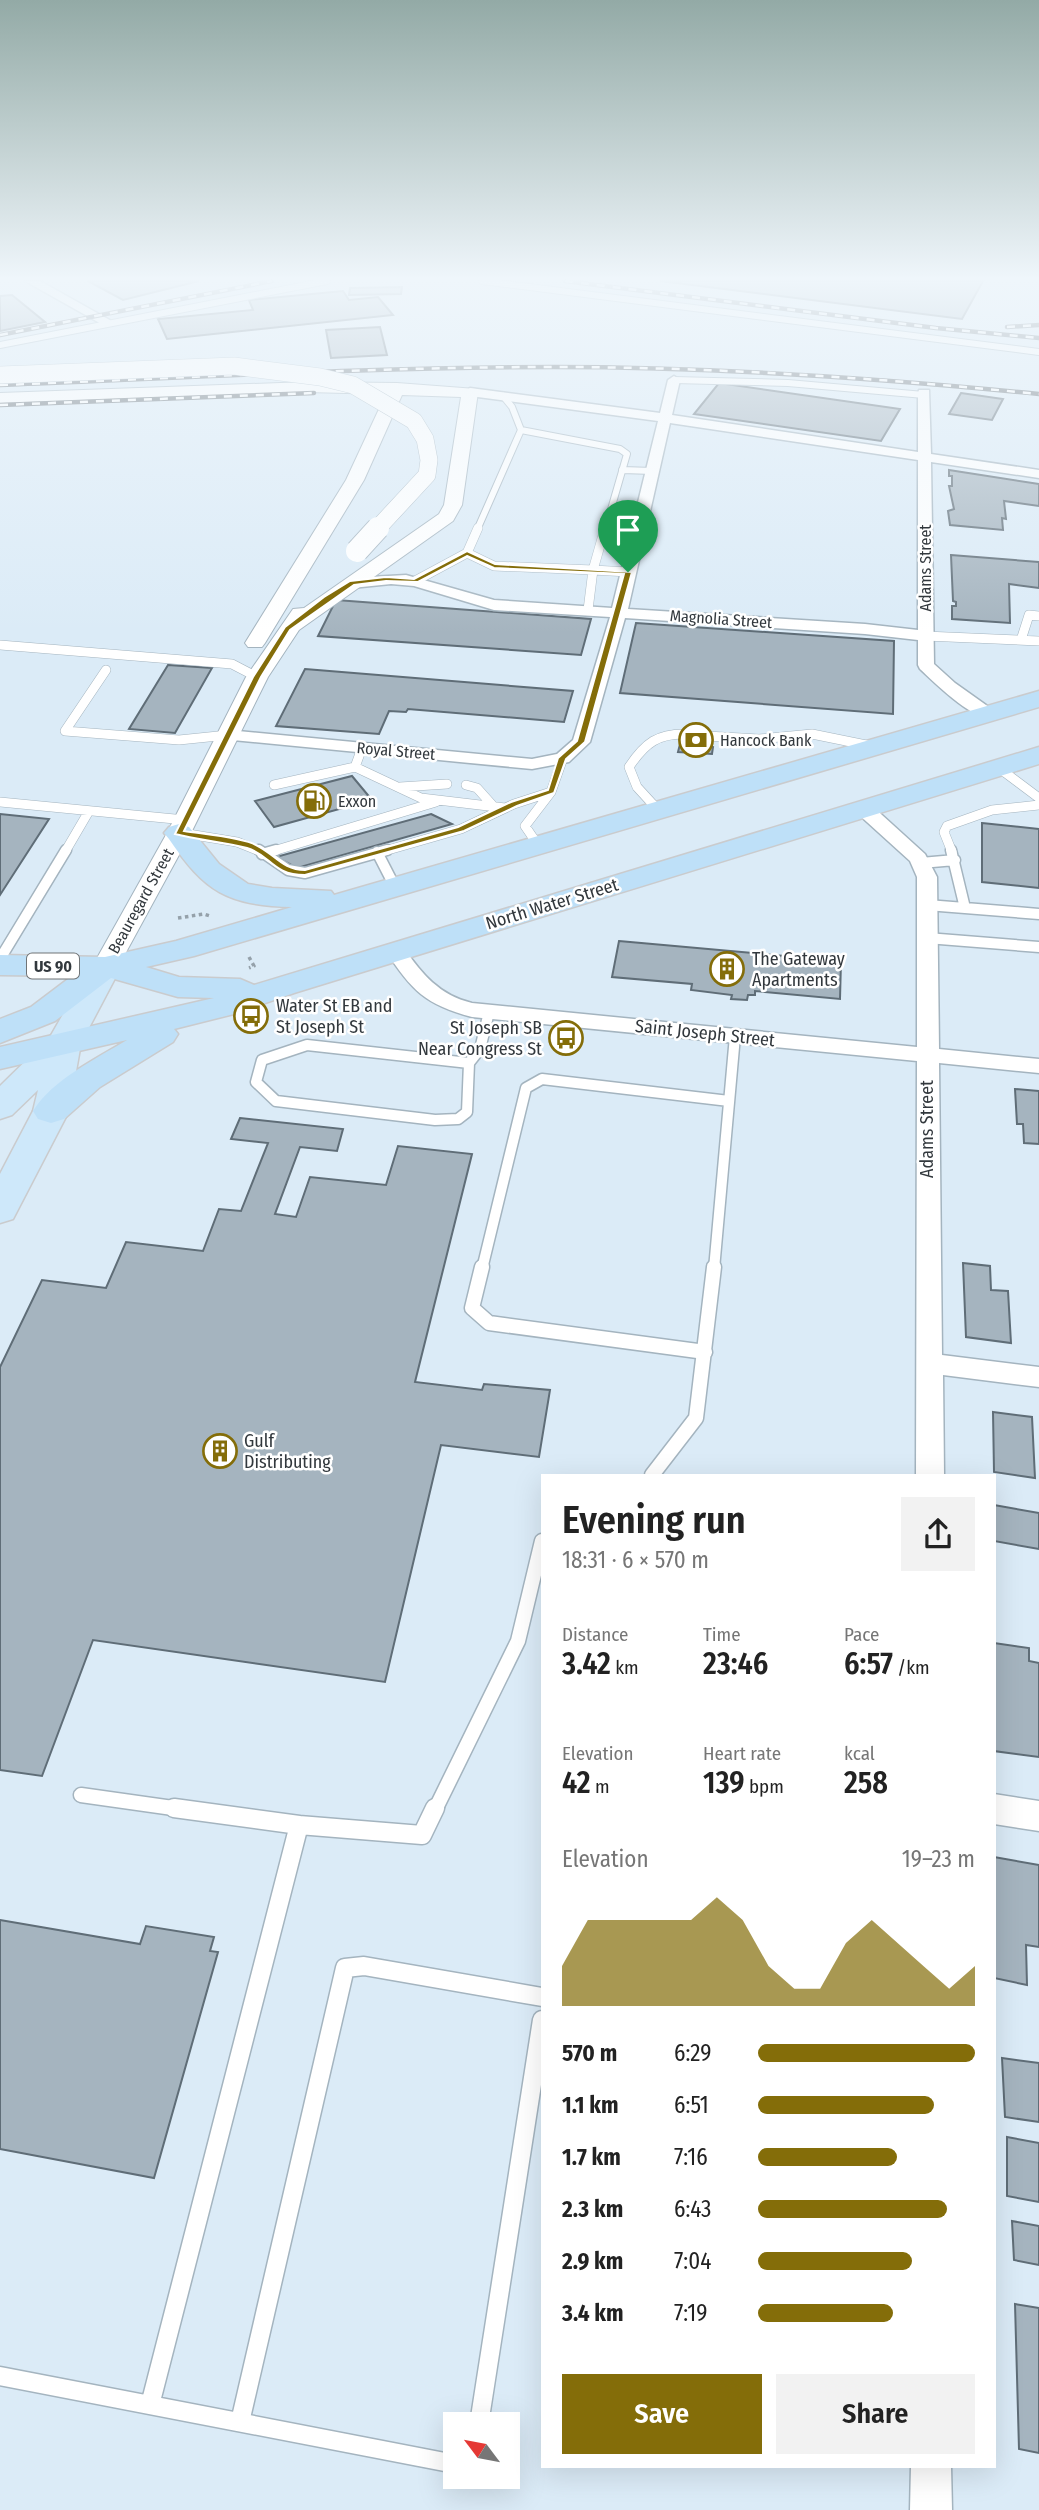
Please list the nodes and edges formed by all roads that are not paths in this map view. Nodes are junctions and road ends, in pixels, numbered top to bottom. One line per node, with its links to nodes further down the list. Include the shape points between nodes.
1 (377, 398): 24 (street, Beauregard Street, bridge, via 414,421 425,439 427,475)
2 (392, 398): 30 (street, via 355,480 248,654)
3 (469, 398): 20 (street, via 453,505 446,517)
4 (505, 398): 9 (lane)
5 (518, 398): 8 (street)
6 (670, 398): 8 (street)
7 (924, 398): 10 (street, Adams Street)
8 (665, 419): 10 (street); 12 (street)
9 (521, 430): 11 (lane, via 620,449 627,454); 16 (lane)
10 (924, 457): 13 (street); 25 (street, Adams Street)
11 (622, 470): 12 (lane); 14 (lane)
12 (653, 471): 15 (street)
13 (1039, 474)
14 (608, 520): 15 (lane); 17 (lane)
15 (640, 522): 18 (street)
16 (467, 553): 17 (lane, via 494,566); 19 (lane)
17 (593, 570): 18 (lane); 21 (lane)
18 (628, 572): 22 (street)
19 (415, 581): 20 (street, Magnolia Street); 21 (street, Magnolia Street, via 485,604)
20 (352, 583): 24 (street)
21 (588, 610): 22 (street, Magnolia Street)
22 (619, 612): 25 (street, Magnolia Street); 41 (street, via 581,742)
23 (1039, 616): 26 (lane, via 1029,615)
24 (287, 629): 30 (street, Beauregard Street)
25 (925, 636): 26 (lane); 33 (street, Adams Street, via 926,665)
26 (1021, 640): 27 (lane)
27 (1039, 641)
28 (0, 645): 30 (lane, via 232,664)
29 (106, 670): 35 (lane, via 65,731 179,740)
30 (257, 677): 35 (street, Beauregard Street)
31 (1039, 699): 33 (highway)
32 (1039, 712): 40 (highway, via 921,747)
33 (987, 714): 37 (highway)
34 (687, 734): 57 (lane, via 667,733 647,741 629,767 637,787)
35 (228, 735): 38 (street, Royal Street); 61 (street, Beauregard Street)
36 (707, 736): 37 (lane, via 759,739 812,734)
37 (874, 747): 40 (highway)
38 (362, 748): 41 (street, Royal Street, via 532,764); 42 (lane)
39 (1039, 755): 43 (highway, North Water Street)
40 (838, 757): 57 (highway)
41 (562, 758): 48 (lane)
42 (355, 767): 45 (lane); 47 (lane)
43 (999, 768): 49 (lane); 55 (highway, North Water Street)
44 (447, 783): 47 (lane)
45 (274, 785)
46 (466, 785): 53 (lane, via 477,788)
47 (399, 787): 51 (lane)
48 (551, 792): 54 (lane); 71 (lane, via 525,826)
49 (1039, 798)
50 (0, 802): 56 (lane)
51 (436, 802): 53 (lane); 58 (lane)
52 (1039, 805): 78 (lane, via 992,810 947,826 944,832)
53 (494, 807): 54 (lane)
54 (505, 808): 65 (lane)
55 (864, 808): 79 (street); 87 (highway, North Water Street)
56 (89, 811): 61 (lane); 88 (lane)
57 (659, 811): 71 (highway)
58 (398, 813): 59 (lane); 60 (lane)
59 (411, 820)
60 (373, 821): 62 (lane); 64 (lane)
61 (182, 826): 76 (lane, via 253,847); 81 (highway, via 197,860 216,881 246,893 284,898); 90 (street, Beauregard Street)
62 (387, 827)
63 (433, 829): 65 (lane)
64 (343, 830): 66 (lane); 68 (lane)
65 (443, 834): 69 (lane)
66 (356, 835)
67 (406, 837): 69 (lane)
68 (316, 838): 70 (lane); 72 (lane)
69 (416, 841): 73 (lane)
70 (328, 843)
71 (538, 845): 80 (highway)
72 (289, 846): 74 (lane); 76 (lane)
73 (380, 849): 77 (lane); 80 (lane)
74 (299, 851)
75 (350, 853): 77 (lane)
76 (262, 854): 77 (lane, via 292,873)
77 (361, 857)
78 (955, 860): 79 (lane); 83 (lane)
79 (922, 863): 82 (street, Adams Street, via 928,877)
80 (395, 887): 81 (highway)
81 (361, 897): 90 (highway)
82 (927, 905): 83 (lane); 85 (street, Adams Street)
83 (965, 908): 84 (lane)
84 (1039, 914)
85 (927, 938): 86 (lane); 97 (street, Adams Street)
86 (1039, 947)
87 (396, 951): 91 (highway, North Water Street); 93 (street, Saint Joseph Street, via 428,994 454,1007)
88 (0, 959)
89 (0, 965): 90 (highway, US 90)
90 (105, 967): 91 (highway, via 178,987); 94 (highway, via 43,1014); 96 (main road, Beauregard Street)
91 (282, 986): 92 (highway, North Water Street)
92 (222, 1007): 96 (highway, North Water Street); 103 (highway, via 129,1052)
93 (489, 1012): 95 (street, Saint Joseph Street); 99 (lane, via 480,1049)
94 (0, 1032)
95 (735, 1036): 97 (street, Saint Joseph Street); 101 (lane)
96 (64, 1043): 98 (highway, North Water Street); 102 (main road, Beauregard Street); 103 (main road, Beauregard Street)
97 (927, 1055): 100 (street, Saint Joseph Street); 106 (street, Adams Street)
98 (0, 1058)
99 (469, 1063): 99 (lane, via 307,1045 262,1060 256,1082 276,1101 458,1119 467,1112)
100 (1039, 1066)
101 (729, 1101): 105 (lane); 105 (lane, via 542,1079 526,1088 471,1308 489,1323)
102 (0, 1107)
103 (51, 1111): 104 (main road, Beauregard Street)
104 (0, 1210)
105 (705, 1352): 108 (lane, via 696,1418)
106 (928, 1363): 107 (street); 109 (street, Adams Street)
107 (1039, 1377)
108 (653, 1474)
109 (929, 1474)
110 (541, 1545): 114 (lane, via 518,1641 422,1835)
111 (82, 1795): 114 (lane)
112 (996, 1810): 113 (street)
113 (1039, 1816)
114 (299, 1825): 118 (lane)
115 (541, 1997): 120 (lane, via 364,1966 345,1968)
116 (541, 2026): 119 (lane)
117 (0, 2376): 118 (lane)
118 (150, 2405): 120 (lane)
119 (481, 2412)
120 (240, 2422): 121 (lane)
121 (443, 2462)
122 (931, 2468): 123 (street)
123 (931, 2510)

